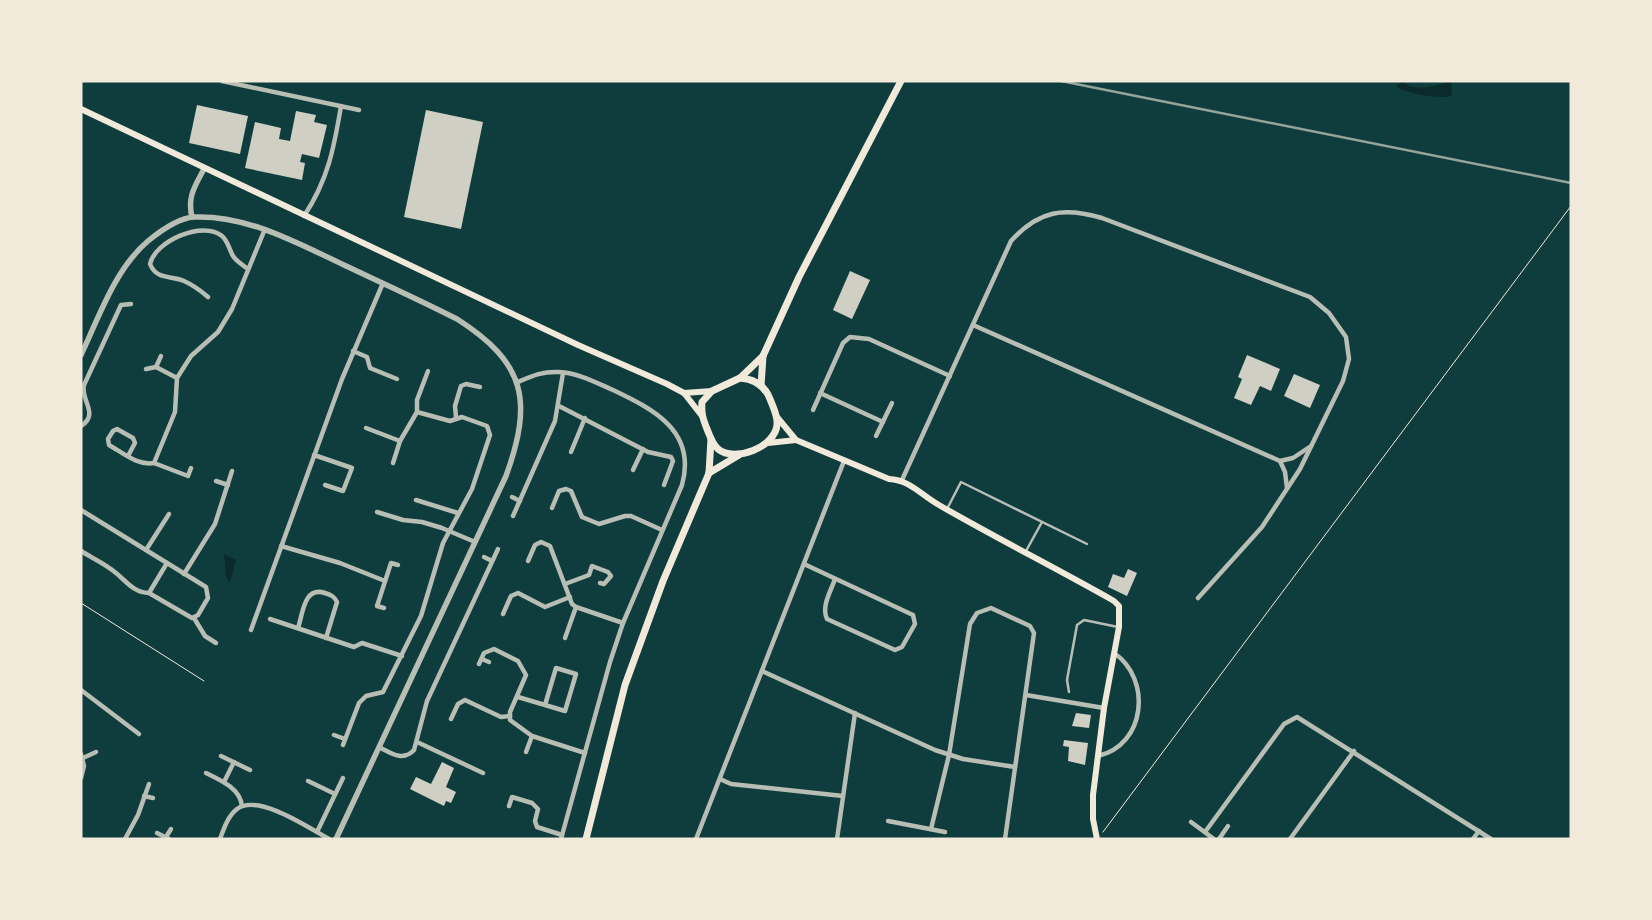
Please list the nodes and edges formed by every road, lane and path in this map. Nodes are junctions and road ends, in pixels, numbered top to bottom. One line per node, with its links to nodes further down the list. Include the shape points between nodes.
1 (222, 81): 3 (street)
2 (900, 82): 21 (main road, via 799,277)
3 (341, 106): 5 (street); 8 (street, via 331,162)
4 (81, 109): 6 (main road)
5 (359, 110)
6 (204, 169): 8 (main road); 9 (street, via 190,194)
7 (1571, 206): 187 (path)
8 (304, 216): 34 (main road)
9 (192, 217): 10 (street, via 235,221); 19 (street, via 158,234 127,265)
10 (265, 229): 11 (street); 12 (street)
11 (248, 269): 14 (street, via 234,258 221,234 208,230 182,235 155,252 150,264 153,270 172,279 183,280); 27 (street, via 232,309 218,332 194,352)
12 (383, 283): 18 (street); 30 (street, via 476,331 496,350)
13 (206, 286): 14 (street)
14 (202, 292): 15 (street)
15 (208, 296)
16 (130, 304): 46 (street, via 121,305 84,385 90,412)
17 (974, 325): 26 (street); 53 (street, via 1011,242 1028,224 1040,217 1069,211 1102,218 1310,297 1330,313 1346,336 1349,359 1344,381); 60 (street)
18 (353, 351): 29 (street, via 366,357 370,368); 58 (street)
19 (81, 355)
20 (161, 356): 22 (street)
21 (763, 356): 28 (main road); 31 (main road)
22 (156, 367): 23 (street); 27 (street)
23 (146, 369)
24 (428, 371): 39 (street, via 417,400)
25 (563, 373): 30 (street, via 536,374); 37 (street); 91 (street, via 591,380 648,406 674,430 683,455 684,477)
26 (950, 376): 35 (street, via 869,339 850,336 843,343); 68 (street)
27 (177, 378): 62 (street, via 175,412)
28 (740, 378): 31 (main road); 33 (main road)
29 (397, 379)
30 (518, 382): 93 (street, via 521,416 513,456)
31 (762, 386): 43 (main road)
32 (480, 387): 41 (street, via 461,386 454,406)
33 (712, 391): 34 (main road); 40 (main road, via 702,402)
34 (684, 393): 40 (main road)
35 (820, 393): 38 (street); 44 (street)
36 (892, 404): 44 (street)
37 (559, 406): 42 (street); 78 (street)
38 (812, 410)
39 (417, 412): 41 (street, via 450,421); 52 (street)
40 (702, 416): 50 (main road)
41 (456, 417): 85 (street, via 490,428 480,470)
42 (585, 418): 55 (street); 56 (street, via 572,450)
43 (777, 418): 51 (main road); 54 (main road, via 776,431)
44 (883, 422): 49 (street)
45 (376, 423): 48 (street)
46 (81, 426)
47 (366, 428): 48 (street)
48 (373, 430): 52 (street)
49 (876, 436)
50 (711, 439): 57 (main road, via 724,452); 67 (main road)
51 (796, 440): 54 (main road); 61 (main road)
52 (400, 441): 63 (street)
53 (1316, 441): 60 (street, via 1305,452); 75 (street)
54 (768, 443): 57 (main road)
55 (643, 449): 65 (street); 73 (street, via 673,460)
56 (579, 450)
57 (740, 454): 67 (main road)
58 (314, 455): 74 (street, via 352,468 344,492); 95 (street)
59 (128, 456): 59 (street, via 135,443 133,438 117,429 108,439 109,445); 62 (street, via 144,465)
60 (1280, 461): 75 (street)
61 (844, 462): 68 (main road, via 889,479); 106 (street)
62 (154, 463): 64 (street, via 188,476)
63 (393, 463)
64 (191, 468)
65 (634, 470)
66 (232, 471): 71 (street)
67 (709, 473): 194 (main road, via 663,581 625,685)
68 (902, 480): 82 (main road)
69 (216, 481): 71 (street)
70 (336, 481): 74 (street)
71 (228, 485): 108 (street, via 215,524)
72 (324, 485): 74 (street)
73 (664, 485)
74 (334, 488)
75 (1287, 489): 115 (street, via 1262,527)
76 (512, 497): 78 (street)
77 (416, 500): 85 (street)
78 (520, 501): 87 (street)
79 (554, 502): 80 (street); 81 (street); 91 (street, via 559,491 566,489 571,491 582,517 590,521 604,524 631,516)
80 (561, 505)
81 (552, 508)
82 (946, 509): 89 (lane, via 961,482); 99 (main road)
83 (81, 510): 96 (street)
84 (376, 512): 92 (street)
85 (458, 513): 92 (street)
86 (169, 514): 88 (street)
87 (513, 516)
88 (166, 518): 90 (street); 96 (street)
89 (1042, 522): 94 (lane); 99 (lane)
90 (172, 523)
91 (662, 530): 122 (street)
92 (449, 531): 93 (street); 130 (street, via 421,616)
93 (475, 542): 151 (street)
94 (1087, 544)
95 (281, 546): 110 (street, via 340,563); 125 (street)
96 (146, 550): 105 (street)
97 (498, 550): 103 (street)
98 (81, 551): 113 (street, via 116,572 141,593)
99 (1026, 552): 124 (main road, via 1114,601 1121,614)
100 (531, 555): 102 (street); 104 (street); 112 (street, via 535,545 541,542 550,546)
101 (484, 557): 103 (street)
102 (537, 557)
103 (492, 561): 149 (street, via 427,701)
104 (528, 561)
105 (167, 563): 108 (street); 113 (street)
106 (804, 564): 109 (street); 132 (street)
107 (398, 565): 110 (street, via 391,563)
108 (184, 574): 120 (street, via 209,592)
109 (835, 579): 109 (street, via 824,612 827,619 899,650 915,624 913,614)
110 (385, 581): 118 (street, via 377,606)
111 (600, 583): 112 (street, via 604,584 611,576 592,566 589,575)
112 (565, 584): 114 (street)
113 (149, 593): 120 (street)
114 (570, 597): 117 (street); 119 (street, via 545,607 518,593 511,596 504,612)
115 (1198, 598)
116 (81, 603): 133 (path)
117 (576, 607): 122 (street); 127 (street)
118 (384, 608)
119 (511, 613)
120 (194, 618): 128 (street, via 205,636)
121 (270, 619): 123 (street)
122 (624, 623): 155 (street)
123 (298, 628): 126 (street); 126 (street, via 308,596 318,591 334,597 337,602)
124 (1119, 628): 129 (main road); 135 (lane, via 1084,620 1077,625 1067,680)
125 (250, 630)
126 (326, 638): 130 (street, via 354,647 362,643)
127 (565, 638)
128 (216, 642)
129 (1114, 653): 139 (main road); 159 (street, via 1125,660 1133,673 1140,694 1139,708 1135,724 1126,738 1114,750)
130 (402, 656): 148 (street, via 382,692 366,696 360,703)
131 (489, 662): 137 (street, via 480,661 484,653 494,649 518,661 526,675)
132 (762, 671): 141 (street); 167 (street)
133 (204, 681)
134 (81, 690): 145 (street)
135 (1069, 692)
136 (1026, 695): 139 (street); 156 (street, via 1033,629 991,608 981,610 970,624); 161 (street)
137 (518, 697): 138 (street); 143 (street)
138 (545, 705): 138 (street, via 556,668 576,674 566,711)
139 (1104, 708): 159 (main road)
140 (454, 713): 142 (street); 143 (street, via 458,704 465,700 502,717); 144 (street)
141 (855, 713): 156 (street); 173 (street)
142 (461, 716)
143 (510, 716): 147 (street)
144 (451, 719)
145 (139, 734)
146 (334, 735): 148 (street)
147 (532, 736): 154 (street); 155 (street)
148 (346, 739): 150 (street)
149 (417, 742): 151 (street, via 414,750 404,756); 164 (street)
150 (343, 745)
151 (379, 747): 193 (street)
152 (1354, 751): 182 (street); 185 (street, via 1303,718 1289,719); 201 (street)
153 (96, 752): 157 (street)
154 (526, 752)
155 (585, 752): 188 (street)
156 (949, 755): 161 (street); 181 (street)
157 (82, 756): 165 (street)
158 (221, 756): 160 (street)
159 (1098, 756): 198 (main road, via 1092,812)
160 (234, 762): 162 (street); 169 (street)
161 (1015, 767): 197 (street)
162 (250, 770)
163 (206, 773): 169 (street)
164 (482, 773)
165 (81, 778)
166 (343, 778): 171 (street)
167 (720, 779): 173 (street, via 731,784); 195 (street)
168 (308, 781): 171 (street)
169 (224, 782): 175 (street, via 237,793)
170 (149, 784): 172 (street)
171 (335, 794): 183 (street)
172 (144, 796): 174 (street); 190 (street)
173 (843, 796): 196 (street)
174 (153, 798)
175 (242, 806): 183 (street, via 268,807); 191 (street, via 232,814)
176 (509, 806): 188 (street, via 512,797 532,803 538,809 537,827)
177 (888, 821): 181 (street)
178 (1191, 822): 185 (street)
179 (1228, 826): 200 (street)
180 (171, 829): 189 (street)
181 (931, 829): 184 (street)
182 (1478, 830): 202 (street); 203 (street)
183 (317, 832): 192 (street)
184 (944, 832)
185 (1205, 832): 199 (street)
186 (158, 833): 189 (street)
187 (1103, 833)
188 (562, 837)
189 (167, 838)
190 (125, 839)
191 (220, 839)
192 (329, 839)
193 (336, 839)
194 (586, 839)
195 (696, 839)
196 (837, 839)
197 (1005, 839)
198 (1097, 839)
199 (1214, 839)
200 (1219, 839)
201 (1290, 839)
202 (1473, 839)
203 (1491, 839)

